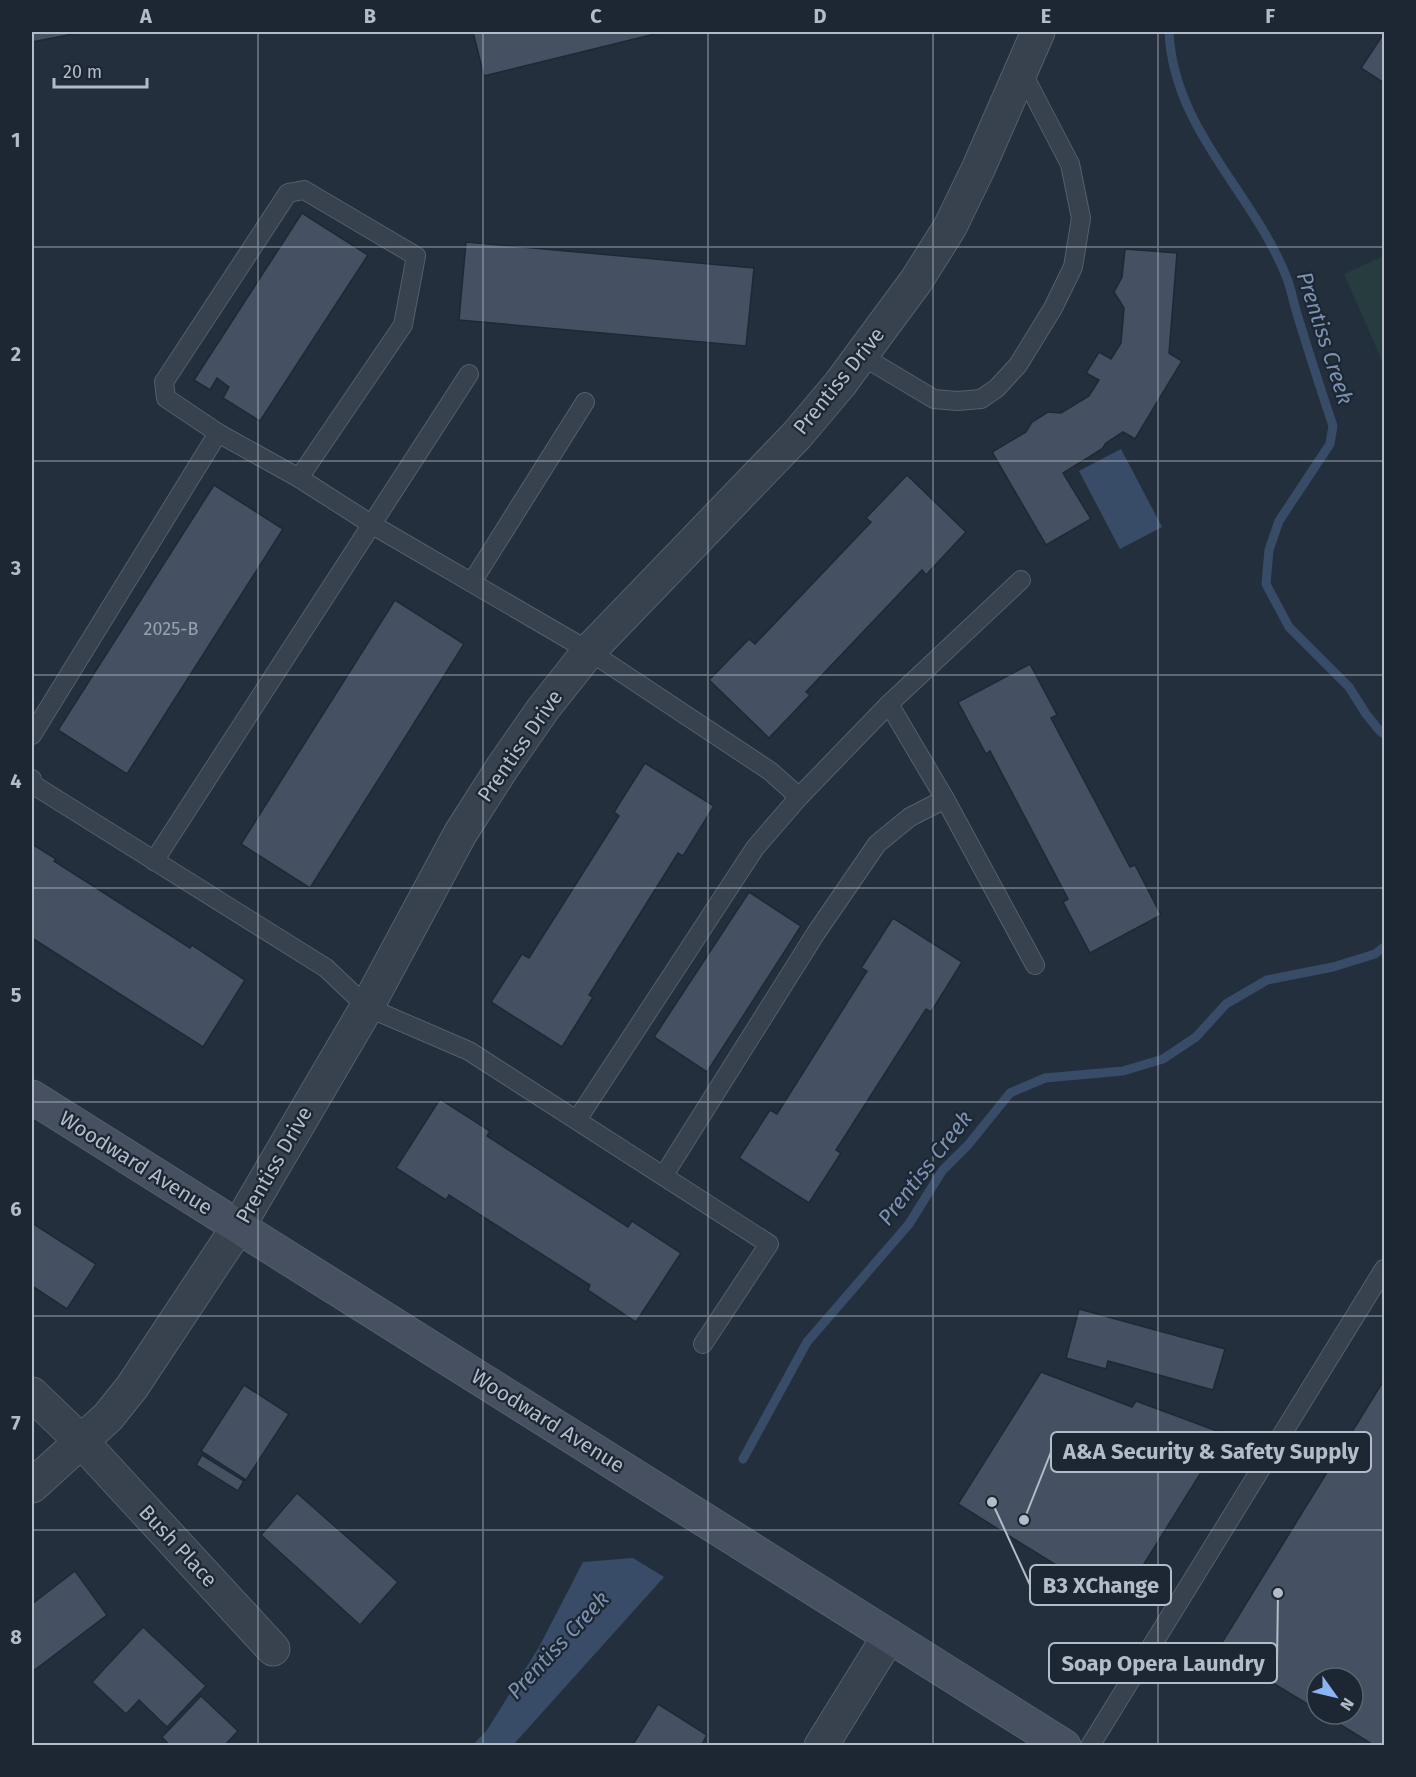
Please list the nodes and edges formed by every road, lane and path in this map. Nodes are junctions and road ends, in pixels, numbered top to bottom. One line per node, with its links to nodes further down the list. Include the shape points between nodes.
1 (1038, 32): 2 (street, Prentiss Drive)
2 (1021, 70): 3 (street, Prentiss Drive, via 950,227); 3 (lane, via 1070,164 1081,218 1073,267 1053,308 1018,365 981,399 934,399)
3 (862, 356): 11 (street, Prentiss Drive, via 797,435)
4 (469, 374): 8 (lane)
5 (585, 402): 10 (lane)
6 (218, 433): 7 (lane); 7 (lane, via 166,398 164,382 288,193 304,190 416,256 403,325); 13 (lane)
7 (299, 478): 8 (lane)
8 (371, 524): 10 (lane); 17 (lane)
9 (1021, 580): 12 (lane)
10 (472, 582): 11 (lane)
11 (590, 651): 15 (lane, via 770,771); 19 (street, Prentiss Drive, via 543,709 460,834)
12 (889, 704): 15 (lane); 16 (lane)
13 (32, 735)
14 (32, 779): 17 (lane, via 32,784)
15 (799, 797): 21 (lane, via 755,848)
16 (945, 799): 18 (lane); 22 (lane, via 910,817 877,844 816,933)
17 (154, 861): 19 (lane, via 326,968)
18 (1035, 965)
19 (367, 1007): 21 (lane, via 469,1051); 23 (street, Prentiss Drive)
20 (32, 1097): 23 (main road, Woodward Avenue)
21 (577, 1120): 22 (lane)
22 (664, 1175): 25 (lane, via 769,1244)
23 (238, 1227): 27 (street, Prentiss Drive, via 132,1387); 29 (main road, Woodward Avenue)
24 (1384, 1269): 33 (lane)
25 (703, 1344)
26 (32, 1394): 27 (street, Bush Place)
27 (82, 1442): 28 (street, Prentiss Drive); 30 (street, Bush Place)
28 (32, 1486)
29 (889, 1636): 31 (street); 32 (main road, Woodward Avenue)
30 (273, 1649)
31 (821, 1746)
32 (1064, 1746)
33 (1090, 1746)

